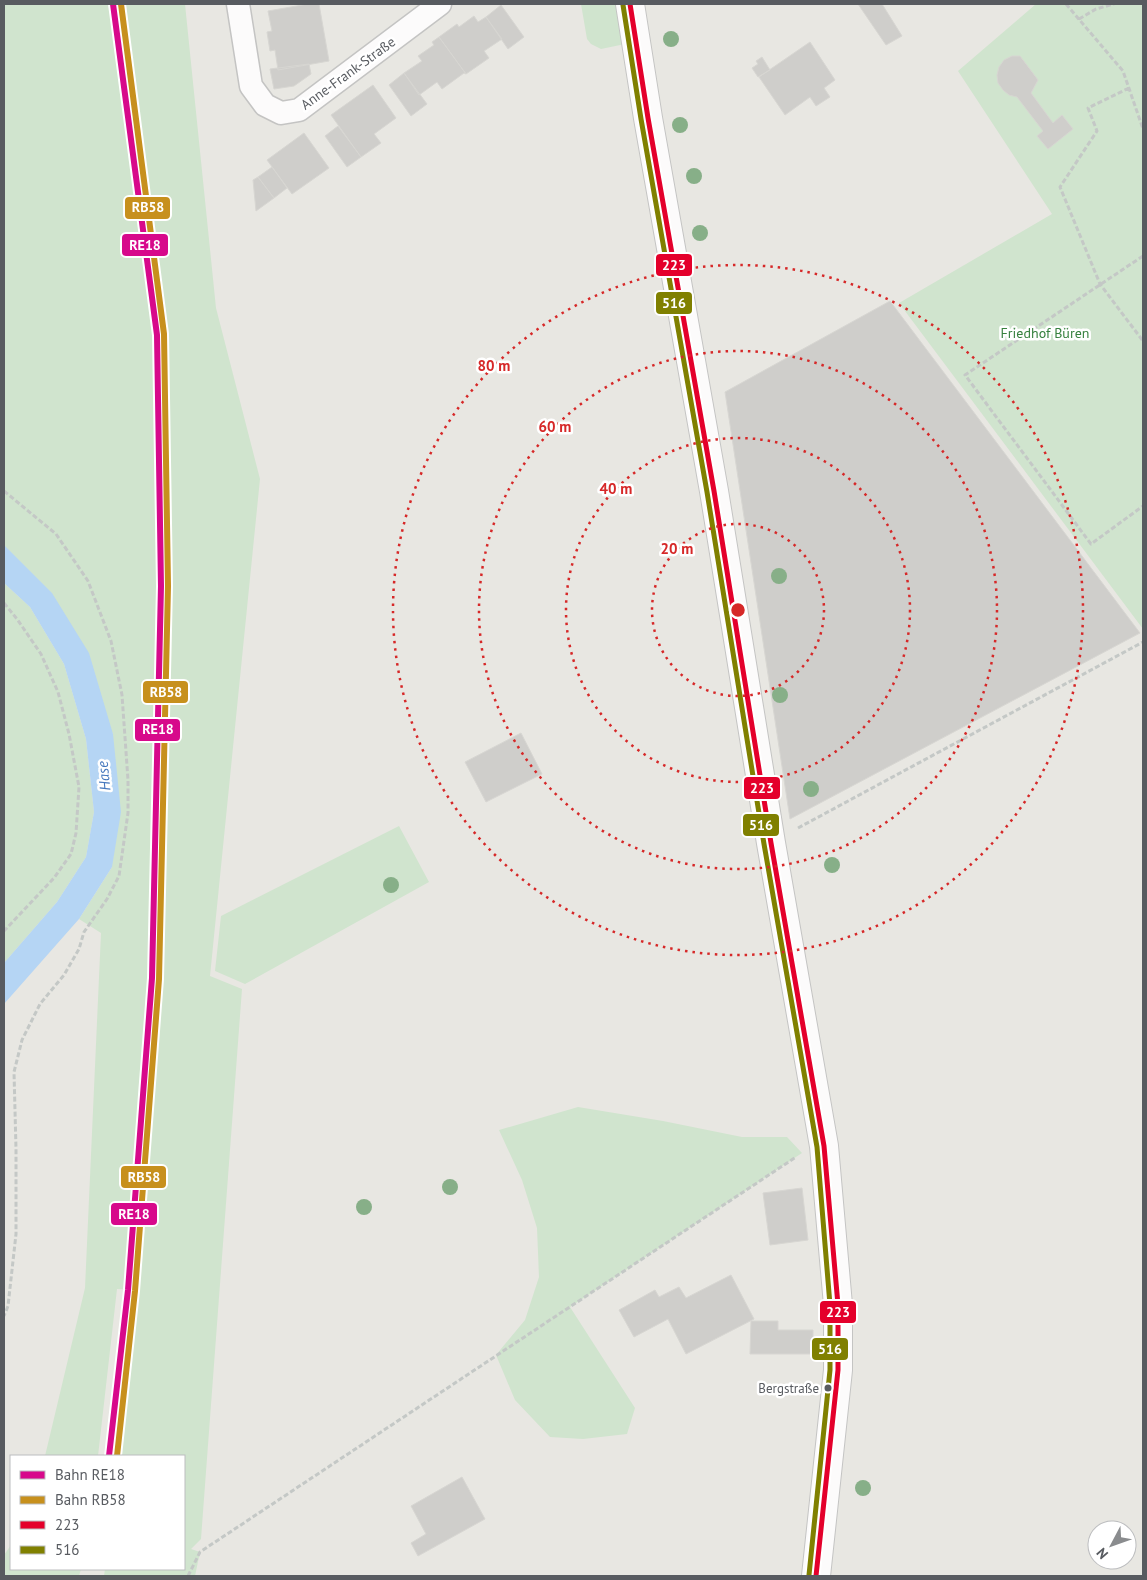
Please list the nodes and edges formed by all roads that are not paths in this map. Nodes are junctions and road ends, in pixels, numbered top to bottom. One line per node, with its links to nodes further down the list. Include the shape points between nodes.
1 (238, 4): 2 (street, Anne-Frank-Straße, via 251,86 264,105 281,113 300,110)
2 (440, 4)
3 (630, 4): 4 (street, via 824,1146 838,1305 838,1370)
4 (816, 1576)

